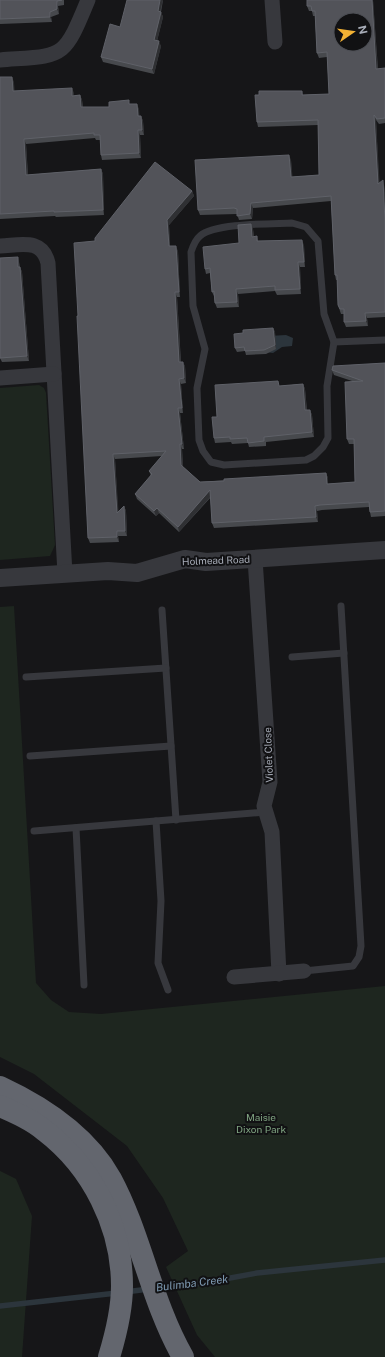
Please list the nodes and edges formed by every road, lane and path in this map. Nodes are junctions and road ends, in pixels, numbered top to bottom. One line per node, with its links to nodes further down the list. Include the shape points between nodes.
1 (88, 0): 4 (street, via 74,35 60,52 44,57)
2 (272, 0): 3 (street)
3 (275, 42)
4 (0, 60)
5 (0, 246): 8 (street, via 29,245 39,247 46,254)
6 (385, 340): 7 (lane)
7 (334, 342): 7 (lane, via 327,386 328,438 324,447 306,460 224,465 211,462 199,440 197,388 205,349 193,306 190,252 193,243 209,230 292,223 306,227 314,234 320,248 324,314)
8 (54, 374): 9 (street); 12 (street)
9 (0, 378)
10 (385, 550): 11 (street, Holmead Road)
11 (255, 559): 12 (street, Holmead Road, via 206,562 185,560 137,573 108,571); 22 (street, Violet Close, via 269,752 270,782 264,806)
12 (65, 574): 13 (street, Holmead Road)
13 (0, 578)
14 (341, 606): 16 (lane)
15 (162, 610): 18 (lane)
16 (344, 653): 17 (lane); 27 (lane, via 359,957 353,966)
17 (292, 657)
18 (166, 668): 19 (lane); 20 (lane)
19 (26, 677)
20 (171, 746): 21 (lane); 23 (lane)
21 (30, 756)
22 (266, 812): 23 (lane); 28 (street, Violet Close, via 272,832)
23 (176, 820): 24 (lane)
24 (156, 821): 25 (lane); 31 (lane, via 161,901 158,963)
25 (76, 828): 26 (lane); 30 (lane)
26 (34, 831)
27 (304, 970): 28 (street)
28 (279, 974): 29 (street)
29 (234, 977)
30 (84, 985)
31 (168, 990)
32 (0, 1086): 35 (highway, via 54,1117 96,1157 122,1203 168,1326)
33 (0, 1106): 34 (highway, via 45,1130 65,1148 103,1201 112,1224 121,1266 120,1307)
34 (109, 1357)
35 (183, 1357)

